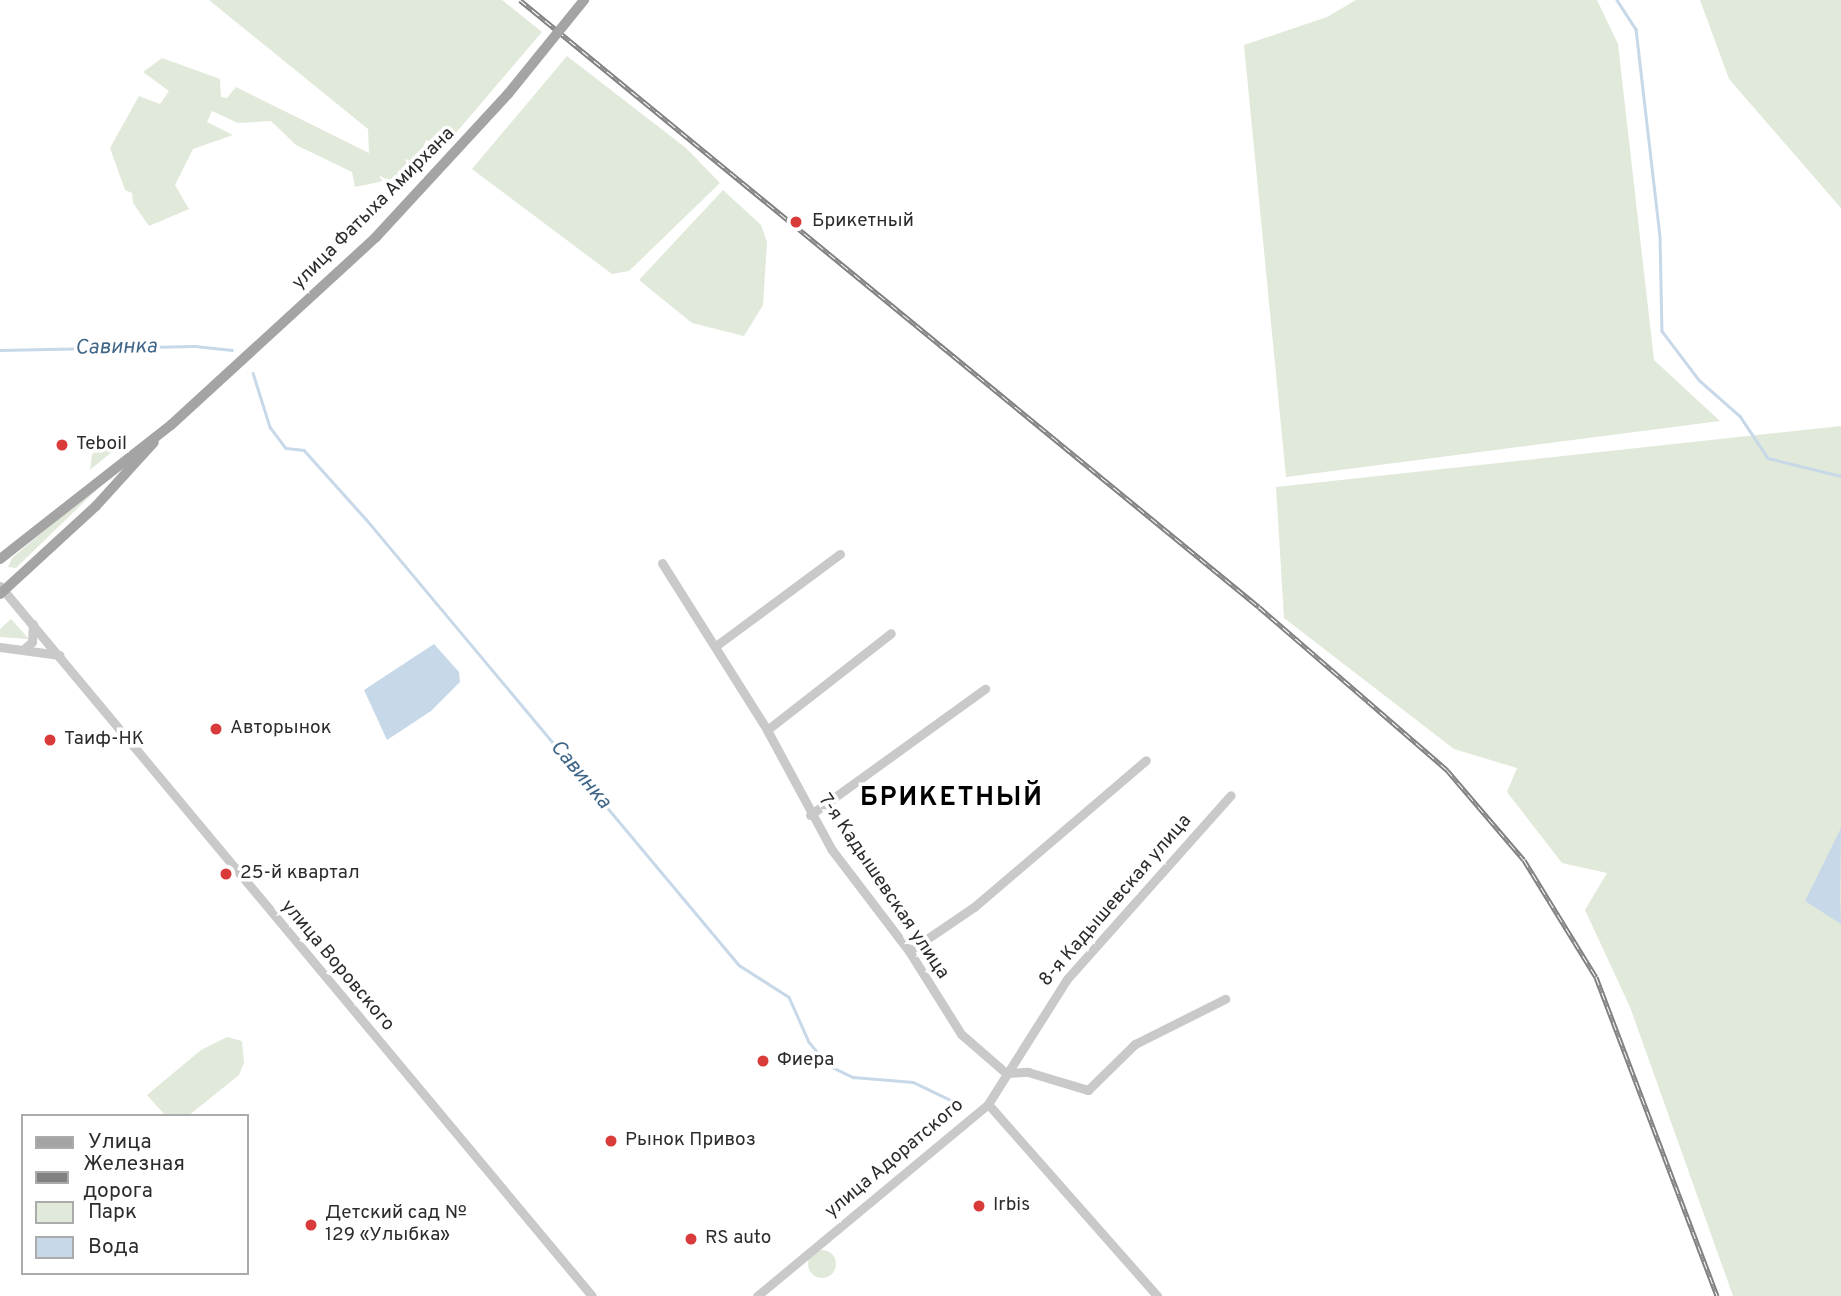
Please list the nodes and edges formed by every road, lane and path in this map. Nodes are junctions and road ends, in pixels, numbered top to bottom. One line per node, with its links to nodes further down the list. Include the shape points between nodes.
1 (584, 0): 2 (main road, улица Фатыха Амирхана, bridge, via 499,104 376,237)
2 (170, 425): 4 (main road, улица Фатыха Амирхана); 6 (main road, улица Фатыха Амирхана, via 96,506)
3 (840, 554): 9 (street)
4 (0, 559)
5 (662, 563): 9 (street, 7-я Кадышевская улица)
6 (1, 590): 7 (street, улица Воровского)
7 (33, 624): 11 (street, via 32,642); 12 (street, улица Воровского)
8 (891, 633): 14 (street)
9 (717, 645): 14 (street, 7-я Кадышевская улица)
10 (0, 646): 11 (street)
11 (24, 648): 12 (street)
12 (59, 655): 22 (street, улица Воровского)
13 (985, 689): 17 (street)
14 (767, 730): 17 (street, 7-я Кадышевская улица)
15 (1146, 760): 18 (street, via 974,907)
16 (1231, 795): 20 (street, 8-я Кадышевская улица, via 1067,979)
17 (810, 815): 18 (street, 7-я Кадышевская улица)
18 (909, 951): 20 (street, 7-я Кадышевская улица, via 961,1034)
19 (1225, 999): 20 (street, via 1135,1044 1088,1090 1028,1072)
20 (1006, 1073): 21 (street, 8-я Кадышевская улица)
21 (988, 1104): 23 (street, улица Адоратского); 24 (street, улица Адоратского)
22 (592, 1296)
23 (757, 1296)
24 (1157, 1296)

